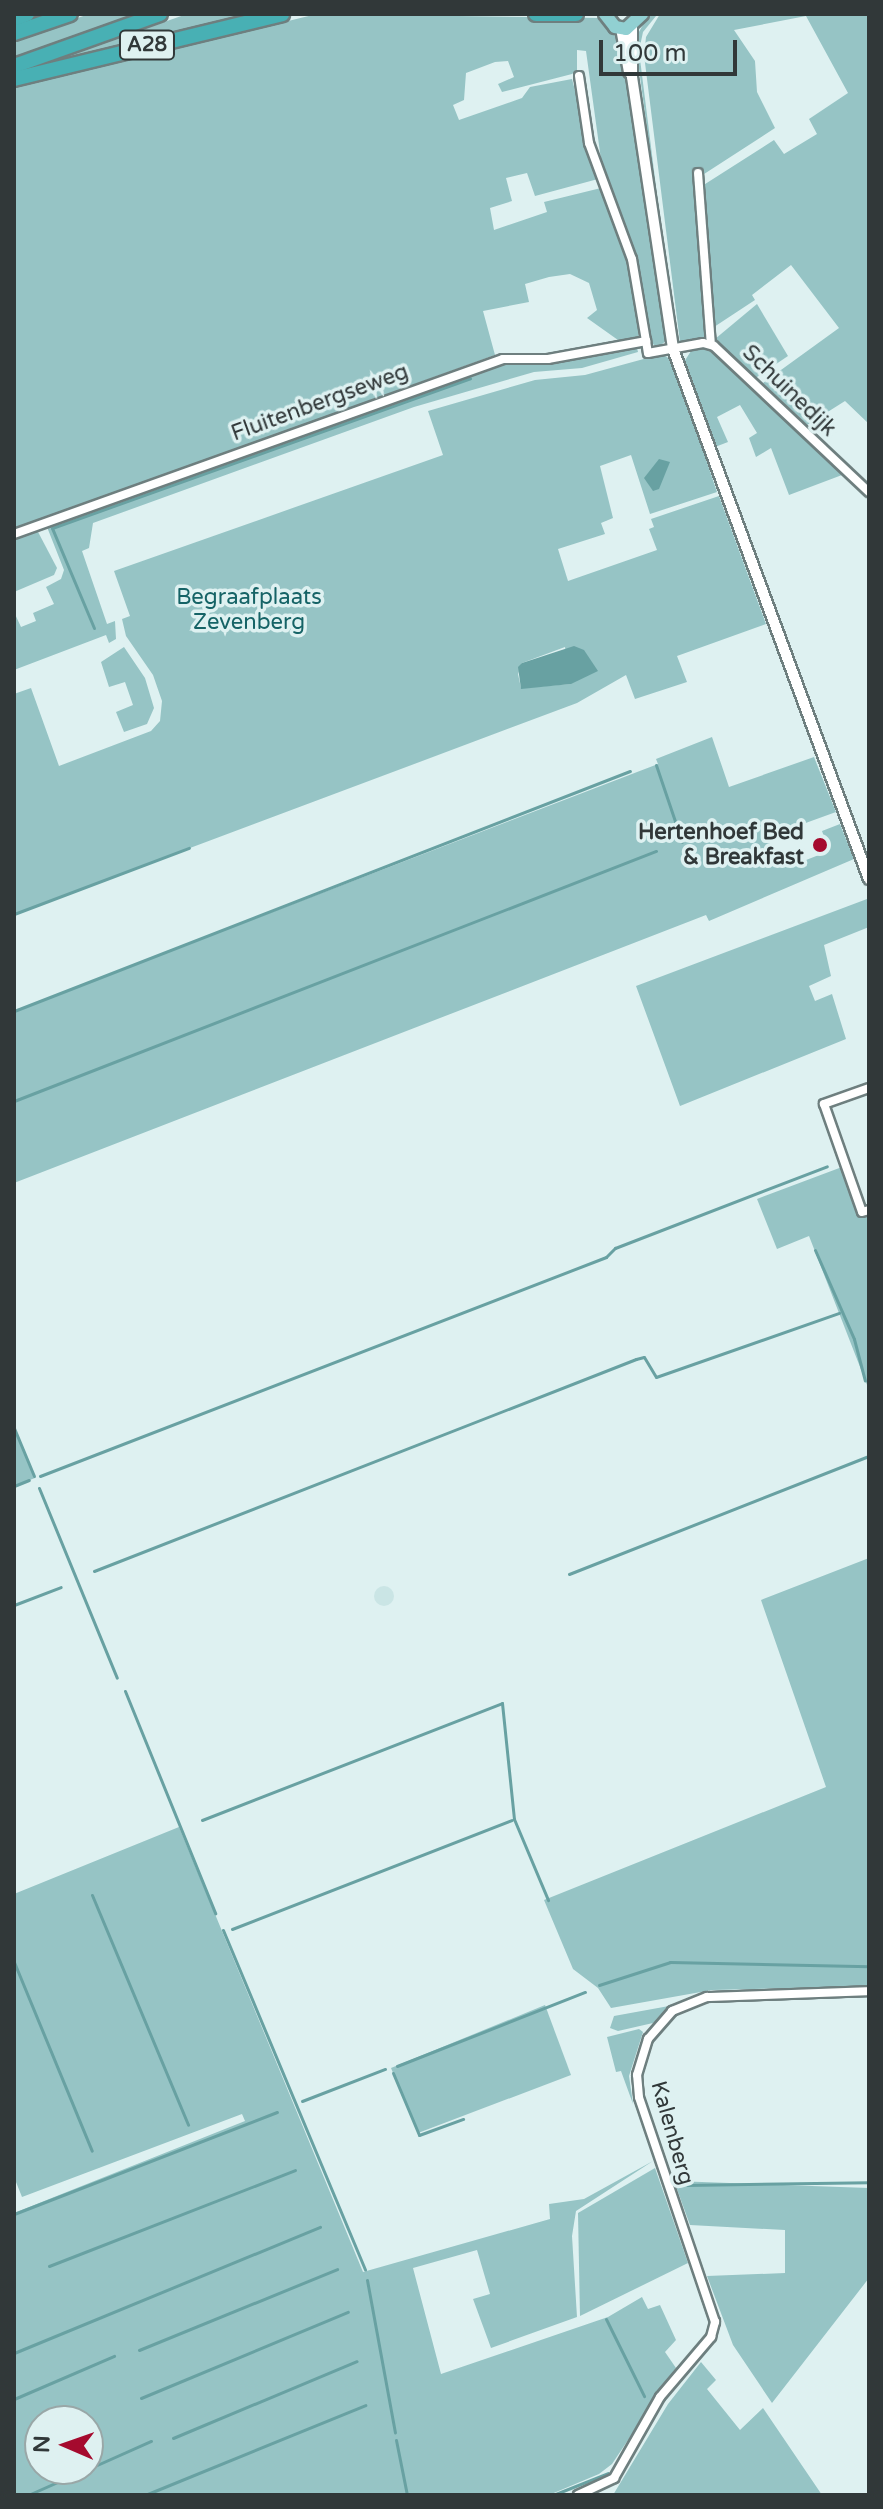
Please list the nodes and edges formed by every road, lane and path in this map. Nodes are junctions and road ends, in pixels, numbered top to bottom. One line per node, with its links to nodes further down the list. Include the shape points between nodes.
1 (27, 14): 9 (highway)
2 (70, 14): 11 (highway)
3 (160, 14): 12 (highway, A28)
4 (282, 14): 14 (highway, A28)
5 (536, 14): 6 (highway)
6 (576, 14)
7 (605, 14): 10 (main road)
8 (642, 14): 10 (main road)
9 (14, 19)
10 (626, 28): 18 (street)
11 (14, 33)
12 (14, 66)
13 (579, 76): 16 (street, via 589,143 632,259)
14 (14, 79)
15 (698, 173): 17 (street)
16 (646, 341): 18 (street, Fluitenbergseweg, via 648,353); 20 (street, Fluitenbergseweg, via 548,359 503,359)
17 (711, 344): 18 (street, Schuinedijk); 19 (street, Schuinedijk)
18 (673, 349): 21 (street)
19 (869, 492)
20 (14, 534)
21 (869, 879)
22 (869, 1088): 23 (street, via 824,1104 862,1212)
23 (869, 1210)
24 (869, 1991): 25 (street, Kalenberg, via 707,1997 672,2011 642,2051 639,2097 714,2325 711,2337 660,2397 614,2478)
25 (578, 2495)

